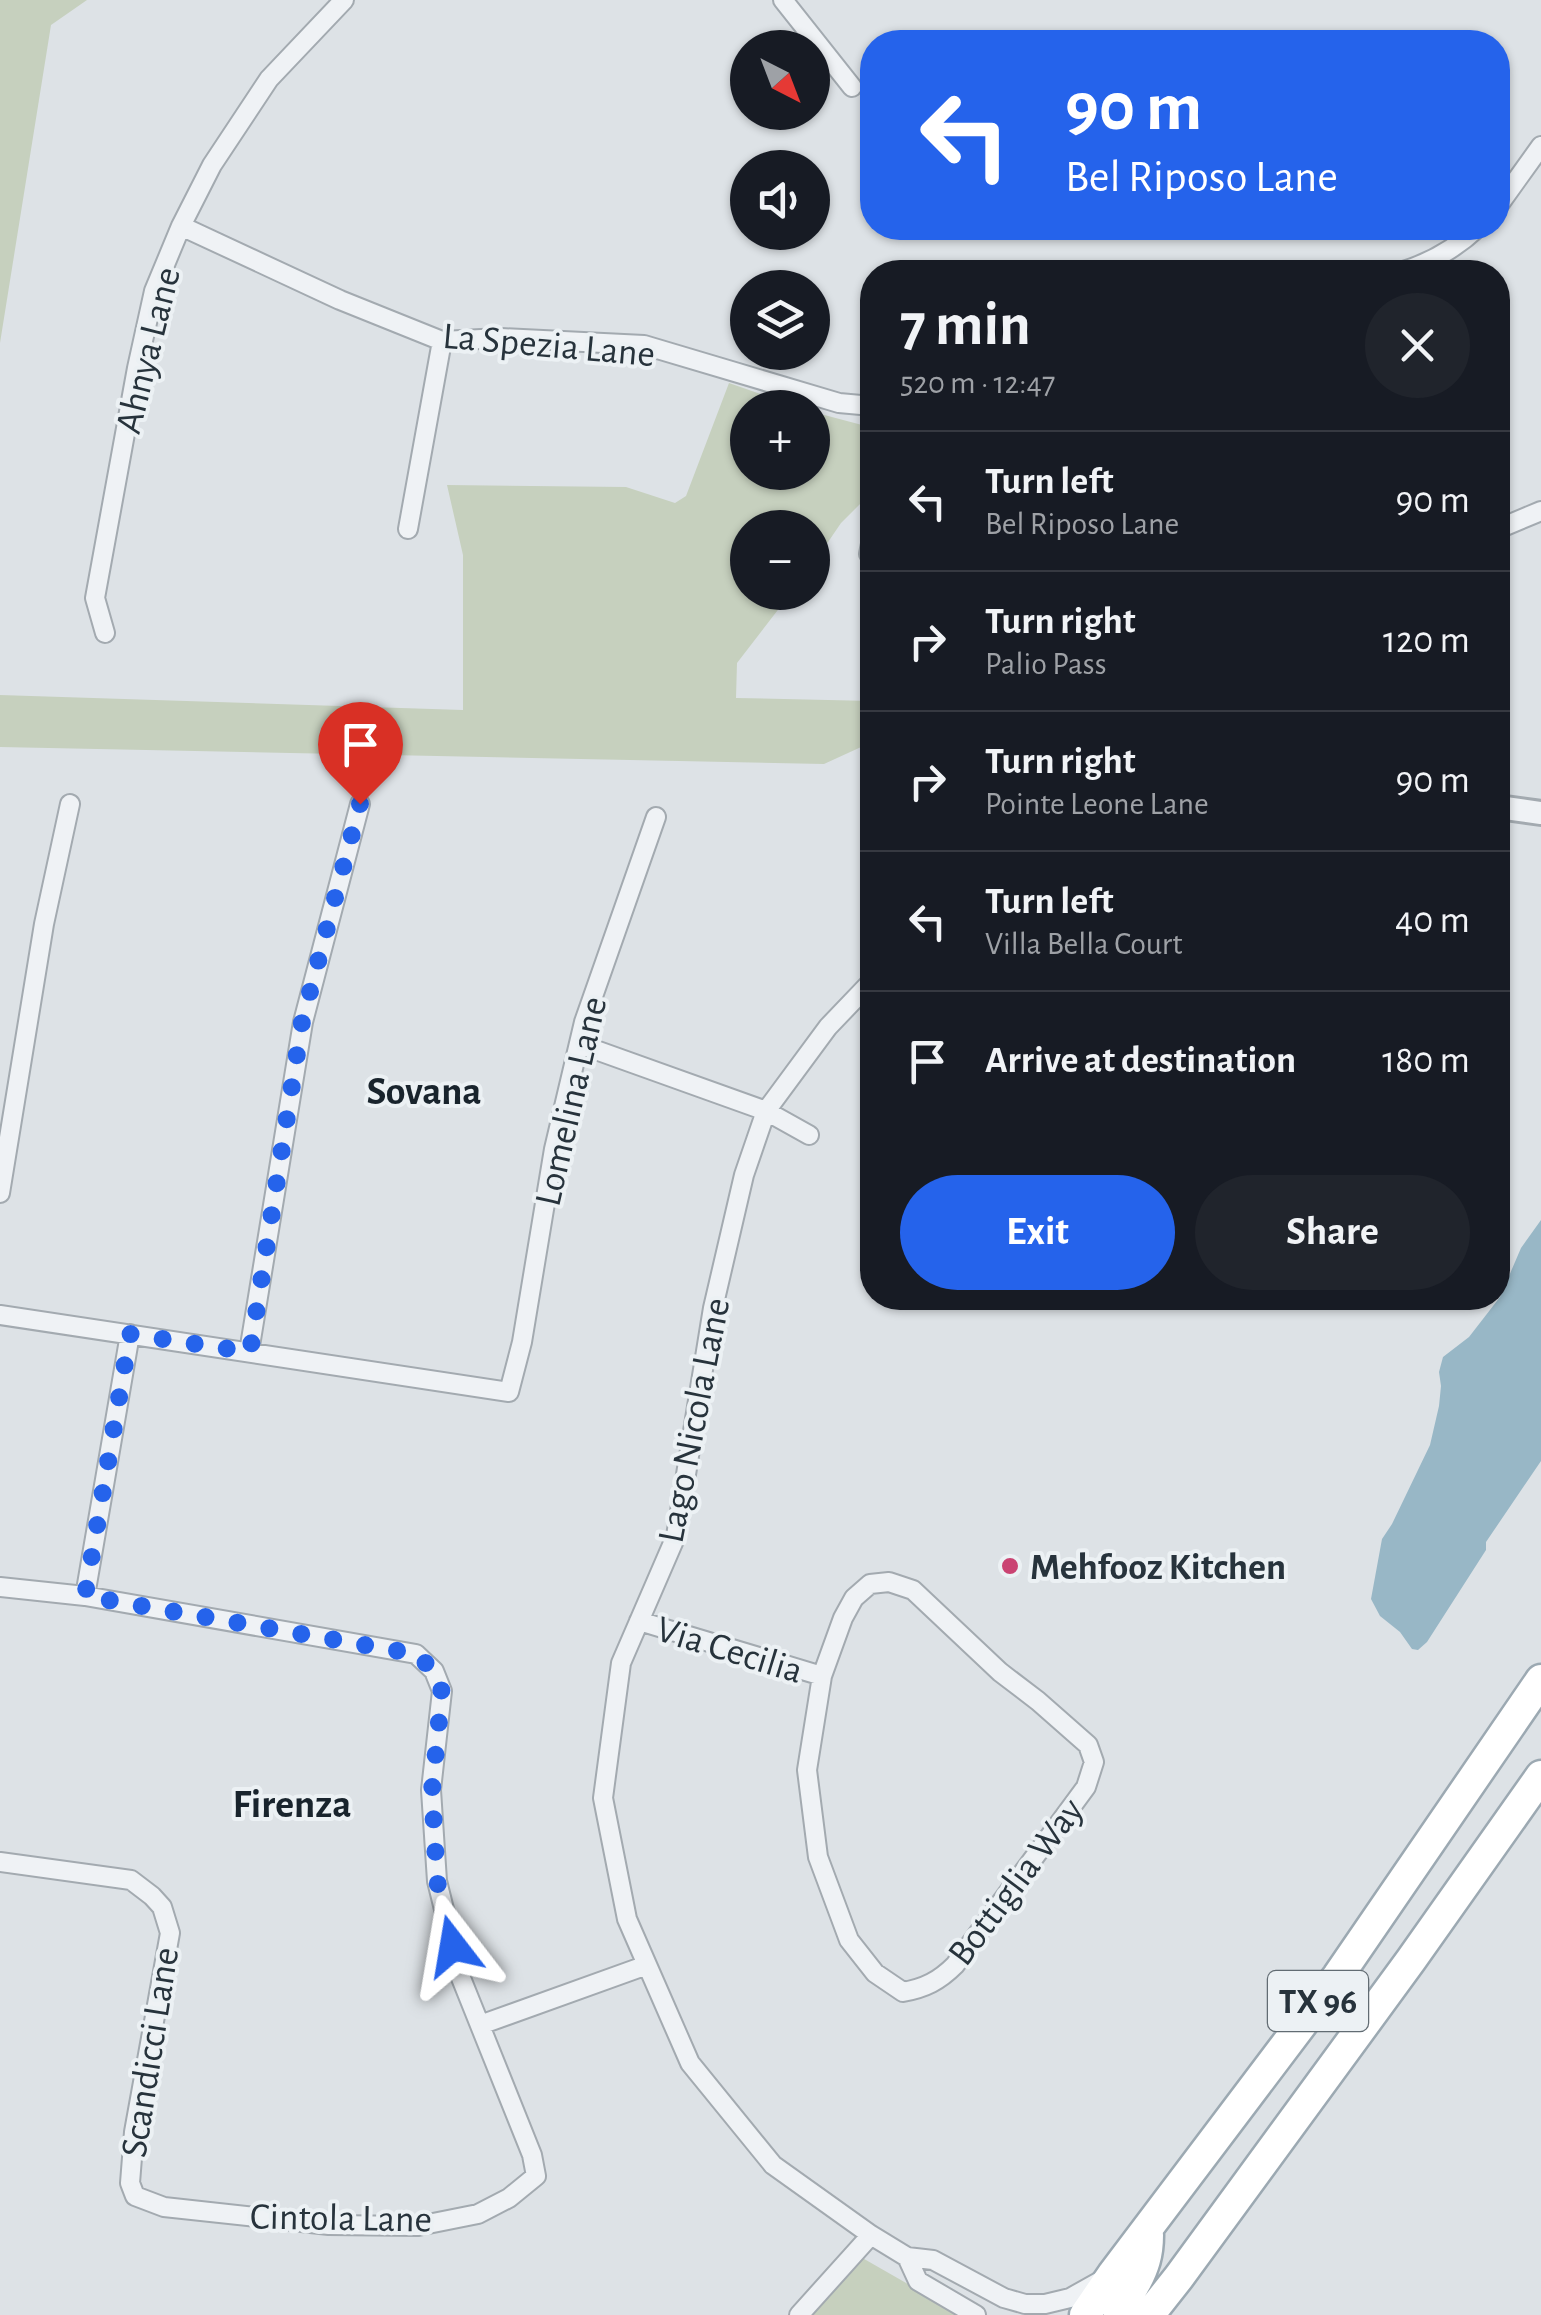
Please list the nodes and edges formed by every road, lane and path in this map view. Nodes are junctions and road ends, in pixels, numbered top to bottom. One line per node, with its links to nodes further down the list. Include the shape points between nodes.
1 (344, 0): 6 (street, Ahnya Lane, via 269,79)
2 (784, 0): 3 (street)
3 (852, 87)
4 (1541, 146): 5 (street)
5 (1510, 189)
6 (182, 226): 9 (street, La Spezia Lane); 14 (street, Ahnya Lane, via 154,291 136,368 96,598)
7 (1462, 240): 8 (street)
8 (1432, 260)
9 (442, 340): 10 (street, La Spezia Lane, via 644,345); 13 (street)
10 (860, 405)
11 (1541, 510): 12 (street)
12 (1510, 523)
13 (408, 529)
14 (105, 633)
15 (70, 804): 24 (street)
16 (360, 804): 27 (street, via 302,1022)
17 (1510, 809): 18 (street)
18 (1541, 813)
19 (656, 817): 21 (street, Lomelina Lane)
20 (860, 993): 22 (street, Lago Nicola Lane)
21 (579, 1044): 22 (street); 27 (street, Lomelina Lane, via 509,1392)
22 (766, 1111): 23 (street); 30 (street, Lago Nicola Lane, via 712,1308 676,1536)
23 (810, 1136)
24 (0, 1194)
25 (0, 1315): 26 (street)
26 (130, 1334): 27 (street); 29 (street)
27 (250, 1352)
28 (0, 1587): 29 (street)
29 (85, 1596): 36 (street, via 416,1654 434,1671 442,1692 432,1790 437,1881)
30 (639, 1621): 31 (street, Via Cecilia); 35 (street, Lago Nicola Lane, via 621,1663 604,1798 627,1920)
31 (822, 1676): 31 (street, Bottiglia Way, via 807,1770 818,1857 849,1940 875,1973 903,1992 922,1988 967,1949 1086,1787 1094,1762 1088,1744 913,1590 889,1582 870,1584 854,1598)
32 (1541, 1680): 38 (main road, TX 96, via 1338,1976)
33 (1541, 1776): 46 (main road, TX 96)
34 (0, 1862): 37 (street, Scandicci Lane, via 131,1880 162,1907 170,1933 134,2132 130,2182)
35 (647, 1965): 36 (street); 39 (street, Lago Nicola Lane, via 690,2063 774,2165)
36 (480, 2025): 37 (street, Cintola Lane, via 536,2176 478,2214 418,2226 329,2225 164,2207)
37 (136, 2196)
38 (1148, 2227): 41 (main road, TX 96); 45 (main road, via 1148,2255)
39 (871, 2235): 40 (street, Lago Nicola Lane); 42 (street)
40 (907, 2257): 41 (street, Lago Nicola Lane, via 933,2260 1025,2304 1070,2298); 43 (street, Lago Nicola Lane, via 918,2281)
41 (1113, 2274): 44 (main road, TX 96)
42 (799, 2315)
43 (976, 2315)
44 (1086, 2315)
45 (1119, 2315)
46 (1149, 2315)

